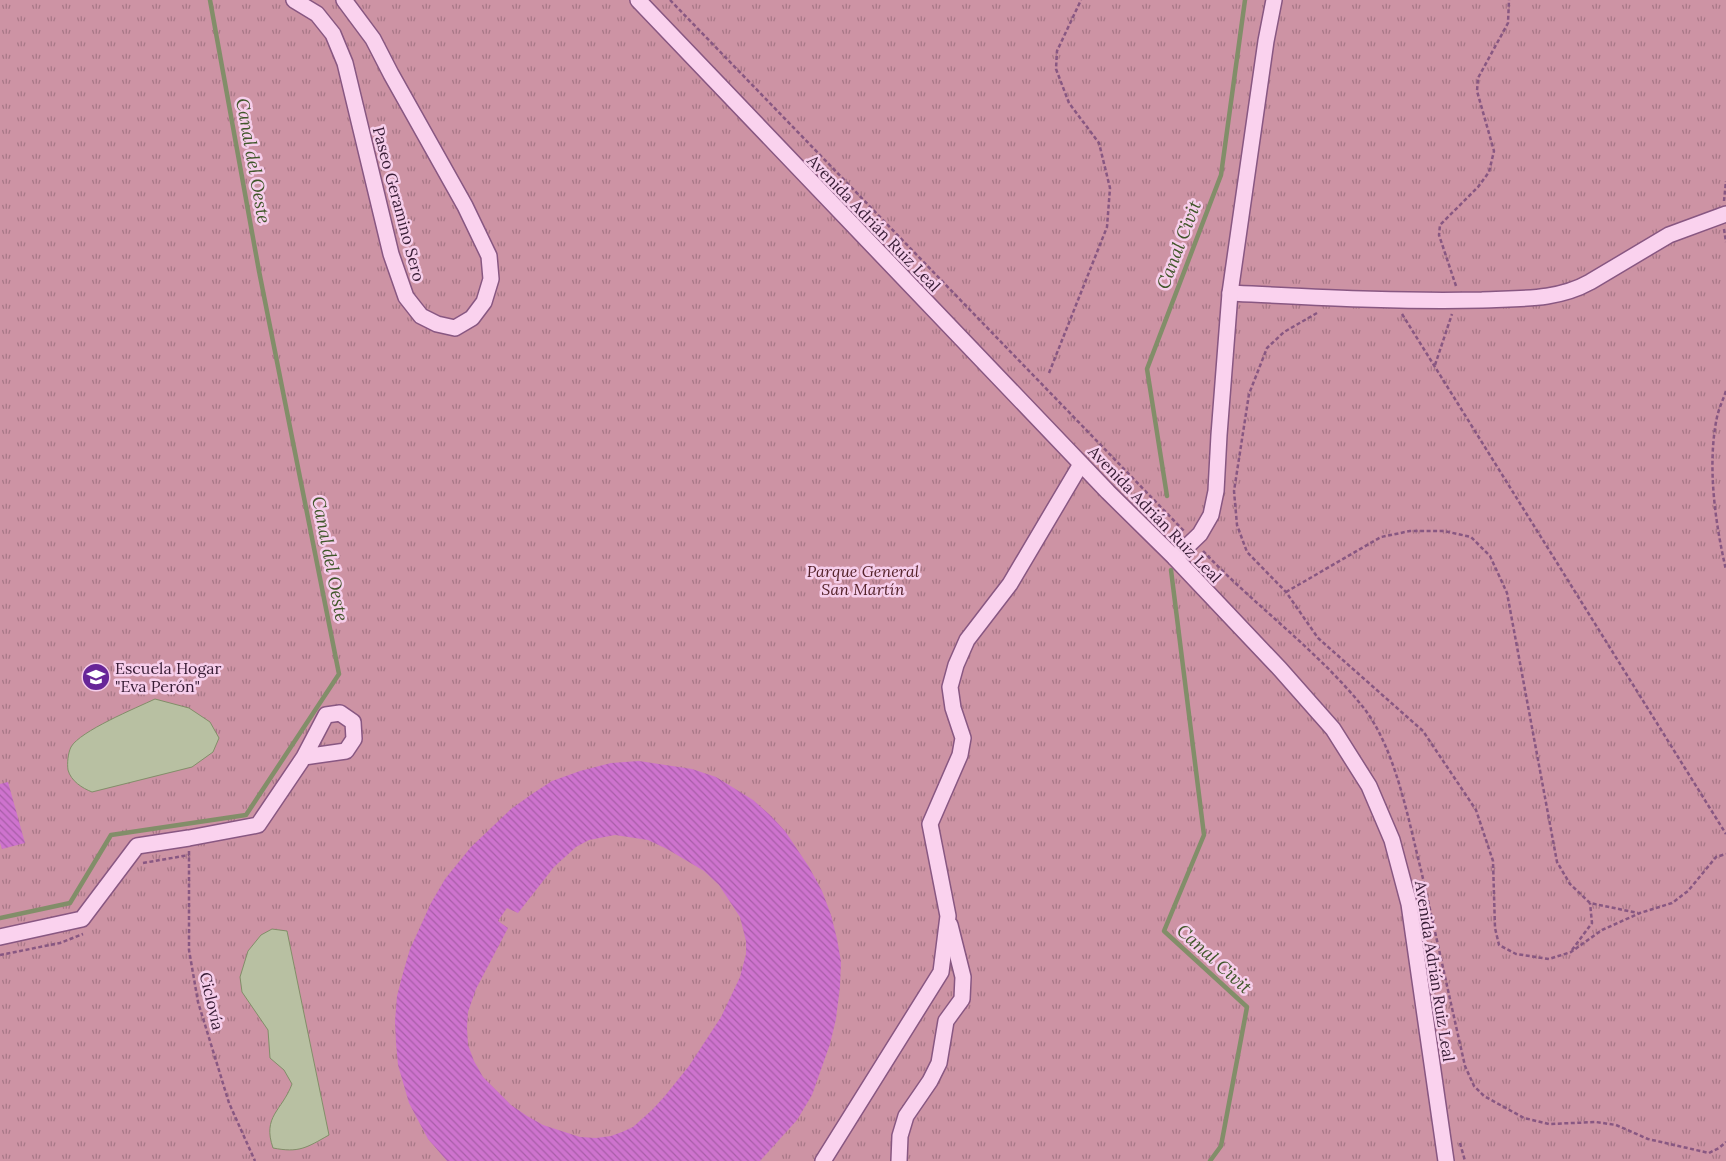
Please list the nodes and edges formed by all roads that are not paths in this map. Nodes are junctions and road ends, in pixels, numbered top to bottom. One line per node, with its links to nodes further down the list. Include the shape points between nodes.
1 (294, 0): 2 (street, Paseo Geramino Sero, via 317,14 332,34 344,63 391,254 406,297 421,316 455,328 472,318 484,302 491,280 489,256 373,39)
2 (344, 0)
3 (638, 0): 7 (street, Avenida Adrián Ruiz Leal)
4 (1274, 0): 6 (street)
5 (1725, 215): 6 (street, via 1669,235 1576,290 1538,298 1393,300)
6 (1230, 294): 8 (street, via 1216,492 1211,515 1200,534)
7 (1081, 464): 8 (street, Avenida Adrián Ruiz Leal); 10 (street, via 1010,584 967,640 956,665 950,687 963,738 960,754 930,824)
8 (1175, 558): 14 (street, Avenida Adrián Ruiz Leal, via 1333,729 1369,786 1392,840 1409,904)
9 (304, 758): 11 (street, via 258,825 137,846 82,919)
10 (948, 916): 12 (street, via 941,972); 13 (street, via 963,977 962,999 946,1021 939,1063 906,1116 900,1136)
11 (0, 937)
12 (823, 1161)
13 (900, 1161)
14 (1446, 1161)

